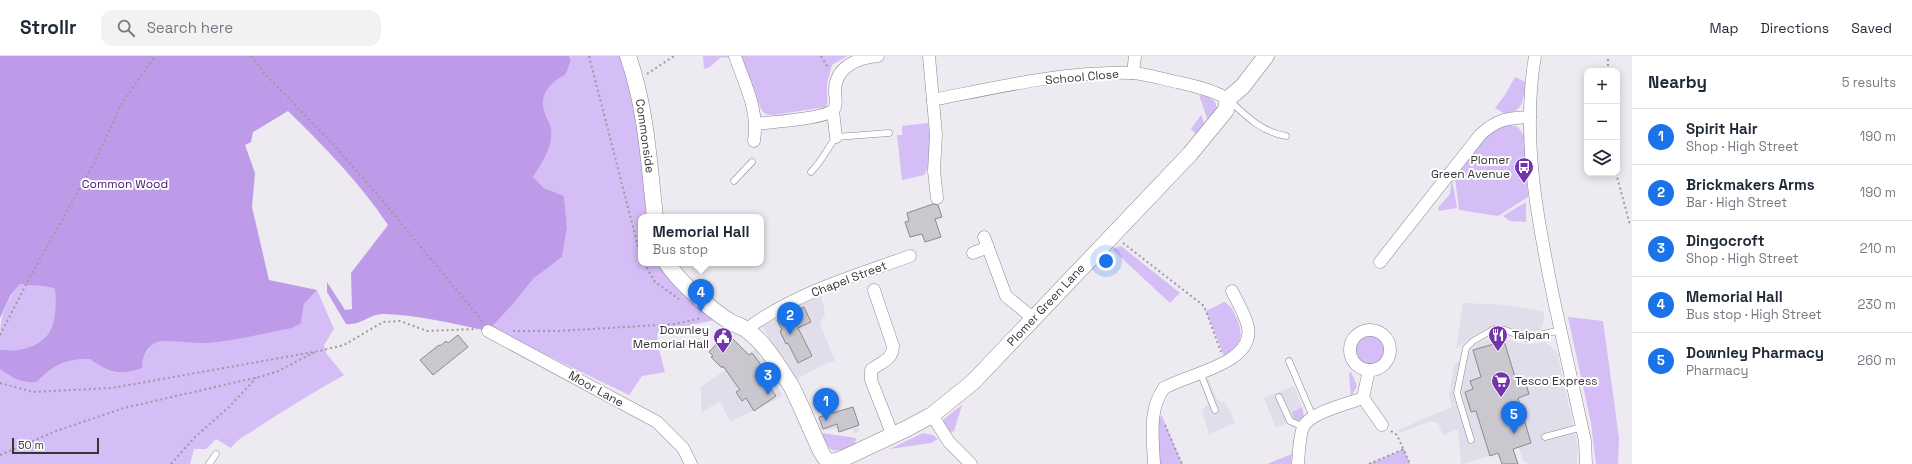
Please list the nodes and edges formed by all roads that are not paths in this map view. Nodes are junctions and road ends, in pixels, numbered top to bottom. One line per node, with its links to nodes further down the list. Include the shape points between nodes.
1 (628, 56): 22 (street, Commonside, via 637,83)
2 (735, 56): 13 (street, via 753,105)
3 (878, 56): 11 (street, via 854,61 840,73 836,82 836,106)
4 (928, 56): 10 (street)
5 (1135, 56): 8 (street)
6 (1266, 56): 9 (street, Plomer Green Lane, via 1243,86)
7 (1535, 56): 12 (street)
8 (1133, 73): 9 (street, School Close, via 1188,84 1218,93); 10 (street, School Close, via 1073,76 1005,85)
9 (1228, 99): 15 (lane, via 1260,127 1272,134); 29 (street, Plomer Green Lane, via 1226,110 1217,123)
10 (933, 100): 21 (street)
11 (833, 111): 13 (street, via 819,116); 16 (street)
12 (1530, 117): 25 (street, via 1500,120 1480,135); 31 (street, via 1536,206)
13 (756, 124): 17 (street)
14 (889, 133): 16 (lane)
15 (1286, 136)
16 (836, 137): 19 (lane, via 824,153 821,162)
17 (754, 143)
18 (752, 162): 20 (lane)
19 (811, 172)
20 (734, 181)
21 (936, 198)
22 (655, 214)
23 (974, 253): 29 (street, via 986,242 1006,296)
24 (910, 256): 30 (street, Chapel Street, via 792,302 764,316)
25 (1380, 262)
26 (669, 266): 30 (street, via 684,284 718,313 730,322)
27 (874, 290): 44 (street, via 893,346 893,354 871,370 871,380)
28 (1232, 291): 35 (street, via 1245,316 1247,341 1236,356)
29 (1034, 319): 39 (street, Plomer Green Lane, via 972,382)
30 (747, 329): 48 (street, via 765,348 791,385 820,452)
31 (1561, 330): 43 (street); 46 (lane, via 1526,338 1505,330 1494,330 1473,341 1466,348 1457,393)
32 (488, 331): 50 (street, Moor Lane, via 657,422 683,448)
33 (1289, 361): 40 (lane)
34 (1369, 370): 37 (street)
35 (1200, 372): 38 (lane); 52 (street, via 1170,384 1158,397 1153,411)
36 (1279, 398): 42 (lane, via 1290,422)
37 (1363, 398): 40 (street); 41 (street)
38 (1215, 410)
39 (932, 415): 44 (street, Plomer Green Lane); 51 (street, via 949,442)
40 (1314, 417): 42 (street)
41 (1382, 425)
42 (1304, 427): 53 (street)
43 (1582, 427): 45 (lane); 54 (street)
44 (893, 436): 48 (street, Plomer Green Lane)
45 (1545, 437)
46 (1471, 440)
47 (216, 454): 49 (lane)
48 (827, 462)
49 (209, 464)
50 (691, 464)
51 (971, 464)
52 (1154, 464)
53 (1298, 464)
54 (1586, 464)

